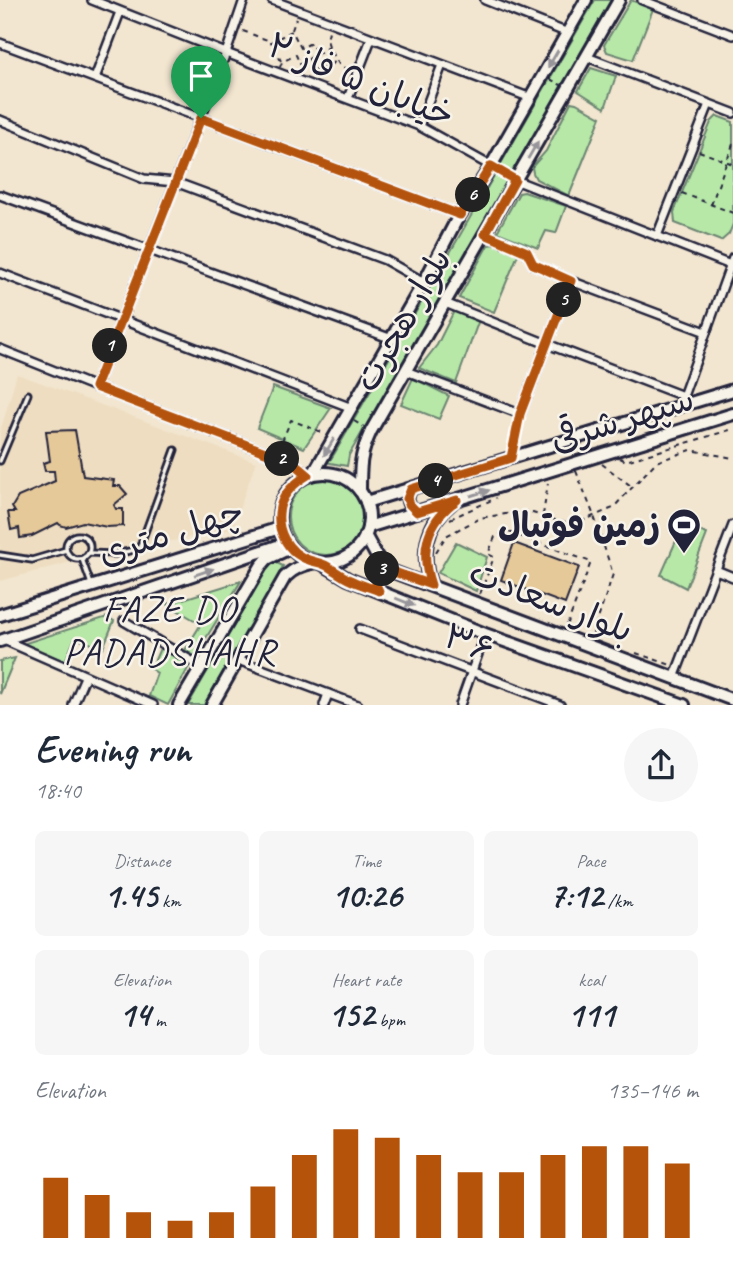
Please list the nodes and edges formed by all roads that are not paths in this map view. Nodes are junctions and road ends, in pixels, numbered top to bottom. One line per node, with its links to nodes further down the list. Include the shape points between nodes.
1 (92, 0): 8 (street, خیابان ۵ فاز ۲)
2 (244, 0): 13 (street)
3 (272, 0): 11 (street)
4 (485, 0): 9 (street)
5 (586, 0): 9 (main road, بلوار هجرت)
6 (620, 0): 14 (main road, بلوار هجرت)
7 (642, 0): 10 (street)
8 (120, 12): 13 (street, خیابان ۵ فاز ۲); 16 (street)
9 (568, 33): 17 (main road, بلوار هجرت, one-way to 17)
10 (733, 35)
11 (371, 38): 15 (street); 18 (street)
12 (0, 43): 16 (street)
13 (226, 53): 18 (street, خیابان ۵ فاز ۲); 21 (street)
14 (587, 57): 19 (street); 25 (main road, بلوار هجرت, one-way to 14)
15 (442, 65): 17 (street); 23 (street)
16 (95, 78): 21 (street)
17 (531, 98): 24 (main road, بلوار هجرت)
18 (348, 99): 23 (street, خیابان ۵ فاز ۲)
19 (709, 104): 20 (street); 30 (street)
20 (733, 113)
21 (201, 118): 26 (street); 28 (street)
22 (0, 120): 26 (street, via 144,178)
23 (419, 126): 24 (street, خیابان ۵ فاز ۲)
24 (491, 166): 28 (main road, بلوار هجرت)
25 (515, 180): 29 (main road, بلوار هجرت); 30 (street)
26 (175, 182): 31 (street); 35 (street, via 385,260)
27 (0, 195): 31 (street)
28 (460, 215): 35 (main road, بلوار هجرت)
29 (485, 234): 34 (street, via 527,252 533,264); 36 (main road, بلوار هجرت)
30 (657, 236): 32 (street)
31 (148, 249): 37 (street); 39 (street)
32 (732, 263): 38 (street)
33 (0, 273): 37 (street)
34 (571, 281): 38 (street); 40 (street)
35 (425, 282): 39 (main road, بلوار هجرت)
36 (445, 303): 40 (street); 42 (main road, بلوار هجرت)
37 (121, 319): 43 (street); 47 (street)
38 (706, 332): 46 (street)
39 (392, 339): 47 (main road, بلوار هجرت)
40 (547, 344): 42 (street, via 520,414); 46 (street)
41 (0, 349): 43 (street)
42 (406, 371): 53 (main road, بلوار هجرت, via 363,448)
43 (95, 387): 51 (street, via 294,463)
44 (733, 390): 46 (main road, سپهر شرقی)
45 (27, 394): 50 (lane)
46 (681, 401): 52 (main road, سپهر شرقی)
47 (349, 413): 51 (main road, بلوار هجرت, one-way to 51)
48 (733, 414): 54 (main road, سپهر شرقی, one-way to 48)
49 (175, 450): 61 (lane, via 139,549 115,554)
50 (0, 461)
51 (310, 475): 53 (main road, via 344,478); 57 (main road, via 287,491 278,515)
52 (411, 489): 53 (main road, سپهر شرقی); 55 (main road, via 407,499)
53 (363, 497): 58 (main road, via 369,514)
54 (457, 500): 55 (main road, سپهر شرقی); 68 (main road, via 440,514 429,533 425,565)
55 (417, 512): 58 (main road, سپهر شرقی)
56 (733, 525): 66 (street)
57 (279, 528): 59 (main road); 69 (main road, چهل متری)
58 (366, 531): 64 (main road, via 360,544 343,558); 65 (main road)
59 (288, 546): 64 (main road); 75 (main road, چهل متری, one-way to 59); 77 (main road, via 261,566)
60 (66, 550): 61 (lane, via 74,535 84,536 90,543); 62 (lane, via 32,560); 63 (lane, via 72,558)
61 (89, 552): 63 (lane)
62 (0, 555)
63 (82, 559): 69 (lane)
64 (319, 562): 70 (main road, بلوار سعادت); 76 (main road, via 303,565 285,577)
65 (383, 568): 68 (main road, بلوار سعادت); 70 (main road, via 376,576)
66 (716, 570): 67 (street); 79 (street)
67 (733, 577)
68 (431, 585): 79 (main road, بلوار سعادت)
69 (91, 586): 71 (main road, چهل متری)
70 (379, 591): 74 (main road, بلوار سعادت, one-way to 74)
71 (0, 615)
72 (124, 621): 77 (street)
73 (360, 629): 78 (street, ۳۶)
74 (485, 634): 78 (street); 91 (main road, بلوار سعادت)
75 (2, 641): 80 (street)
76 (238, 660): 81 (street); 86 (main road)
77 (202, 667): 85 (main road)
78 (472, 672): 89 (street); 90 (street, ۳۶)
79 (676, 673): 82 (main road, بلوار سعادت)
80 (85, 677): 83 (street); 84 (street)
81 (328, 694): 87 (street); 88 (street)
82 (733, 700)
83 (74, 705)
84 (153, 705)
85 (179, 705)
86 (212, 705)
87 (324, 705)
88 (358, 705)
89 (460, 705)
90 (560, 705)
91 (684, 705)

